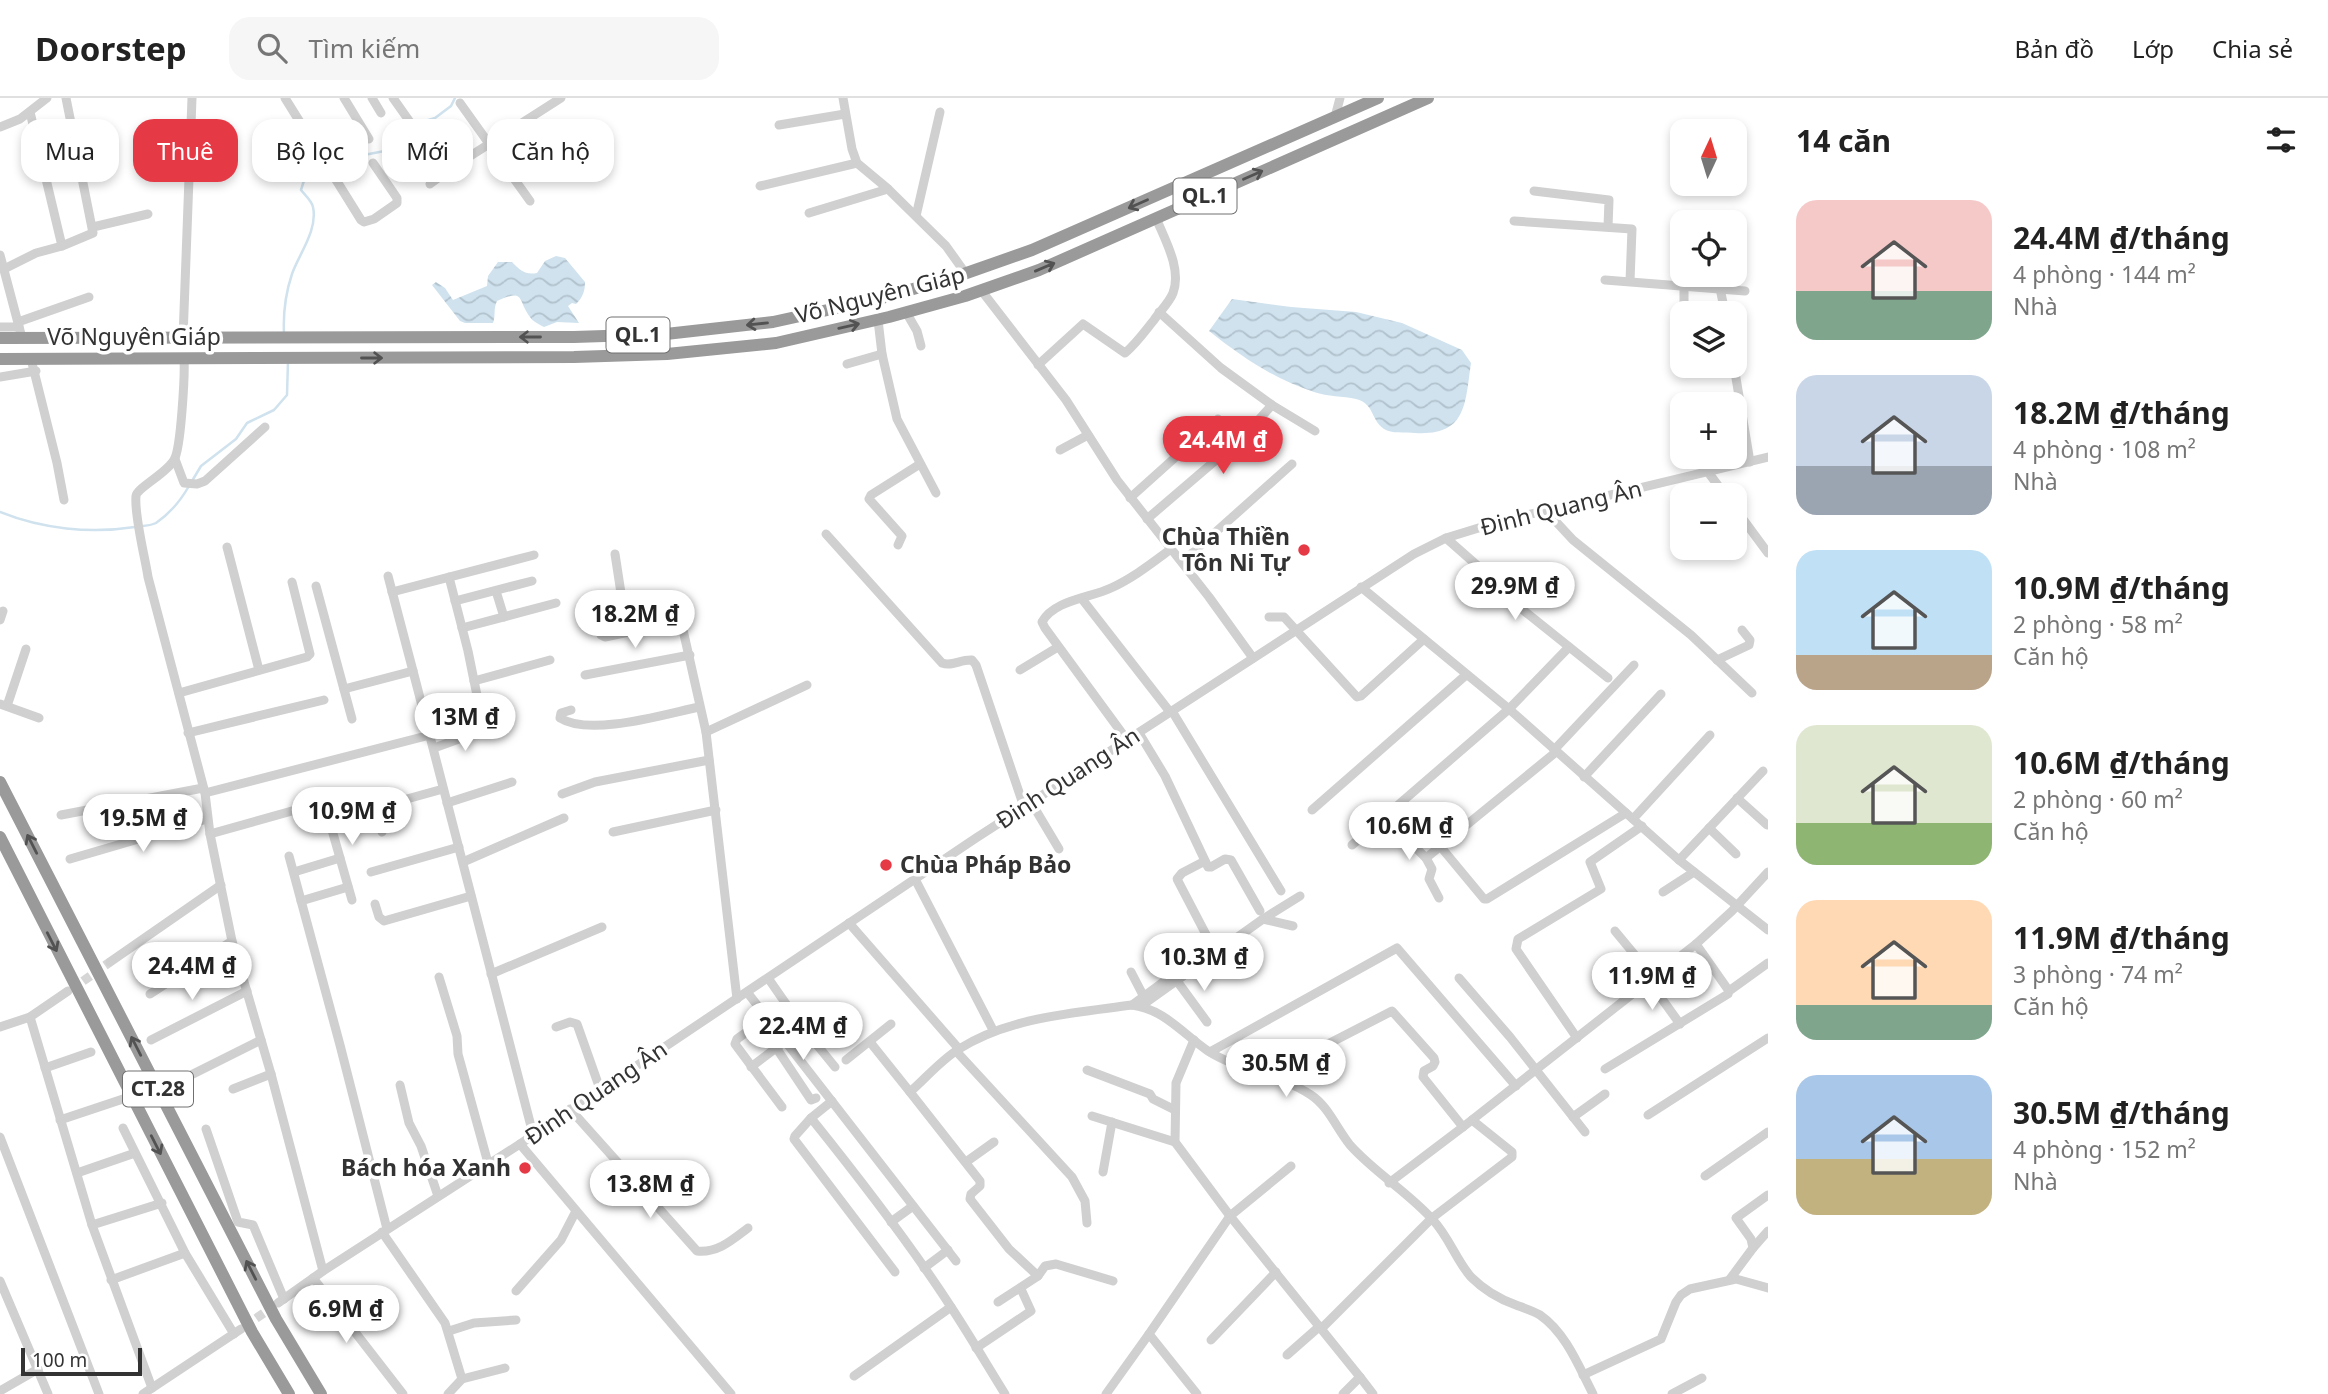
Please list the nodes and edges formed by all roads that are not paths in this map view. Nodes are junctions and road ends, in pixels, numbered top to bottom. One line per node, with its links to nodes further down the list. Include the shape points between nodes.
1 (47, 98): 14 (street)
2 (66, 98): 39 (street)
3 (192, 98): 60 (street)
4 (285, 98): 25 (street, via 364,222 397,203)
5 (344, 98): 23 (street)
6 (372, 98): 16 (street)
7 (393, 98): 19 (street)
8 (561, 98): 20 (street)
9 (843, 98): 17 (street)
10 (1340, 98): 18 (street)
11 (1378, 98): 18 (highway, Võ Nguyên Giáp / QL.1)
12 (1428, 98): 37 (highway, Võ Nguyên Giáp / QL.1, one-way to 12)
13 (460, 103): 24 (street)
14 (30, 111): 22 (street); 41 (street)
15 (940, 112): 36 (street)
16 (381, 113)
17 (845, 114): 21 (street); 26 (street)
18 (1335, 117): 44 (highway, Võ Nguyên Giáp / QL.1, one-way to 44, via 1032,250)
19 (408, 119)
20 (528, 119)
21 (779, 125)
22 (0, 127)
23 (369, 139)
24 (487, 143)
25 (373, 163)
26 (857, 163): 30 (street); 31 (street)
27 (433, 182): 29 (street)
28 (516, 182): 33 (street)
29 (430, 184)
30 (760, 186)
31 (888, 189): 34 (street); 36 (street)
32 (1534, 191): 40 (street, via 1609,200)
33 (530, 201)
34 (809, 213)
35 (148, 214): 39 (street)
36 (916, 216): 44 (street)
37 (1156, 218): 50 (highway, Võ Nguyên Giáp / QL.1, one-way to 37, via 1039,270); 55 (street, via 1176,276 1173,292)
38 (1514, 220): 40 (street)
39 (93, 227): 41 (street, via 90,236)
40 (1608, 227): 47 (street, via 1632,229)
41 (62, 246): 43 (street)
42 (0, 255): 43 (street)
43 (4, 269): 58 (street)
44 (966, 274): 60 (highway, Võ Nguyên Giáp / QL.1, one-way to 60, via 773,323 666,334)
45 (1605, 280): 47 (street)
46 (1670, 280): 47 (street)
47 (1630, 281)
48 (1716, 287): 49 (street)
49 (1720, 288): 51 (street); 53 (street)
50 (981, 290): 54 (highway, Võ Nguyên Giáp / QL.1); 67 (street)
51 (1745, 291)
52 (89, 297): 58 (street)
53 (1723, 301)
54 (906, 312): 56 (highway, Võ Nguyên Giáp / QL.1); 61 (street)
55 (1159, 312): 67 (street, via 1125,353 1083,324); 70 (street, via 1221,368)
56 (878, 320): 62 (street); 63 (highway, Võ Nguyên Giáp / QL.1, one-way to 56, via 667,354 776,343)
57 (0, 327): 58 (street)
58 (20, 329): 59 (highway, Võ Nguyên Giáp / QL.1); 60 (highway, Võ Nguyên Giáp / QL.1)
59 (0, 338)
60 (183, 338)
61 (921, 346)
62 (882, 354): 65 (street); 79 (street, via 897,419)
63 (184, 358): 66 (highway, Võ Nguyên Giáp / QL.1); 77 (street)
64 (0, 359): 66 (highway, Võ Nguyên Giáp / QL.1)
65 (847, 364)
66 (33, 365): 68 (street); 85 (street)
67 (1038, 365): 74 (street)
68 (0, 377)
69 (1736, 378): 78 (street)
70 (1272, 405): 73 (street); 87 (street, via 1225,453)
71 (1218, 419): 84 (street)
72 (265, 427): 77 (street, via 215,474 197,484 184,483)
73 (1315, 431)
74 (1088, 435): 75 (street); 84 (street)
75 (1060, 450)
76 (1768, 457): 78 (street, Đinh Quang Ân)
77 (175, 459): 134 (street, via 138,492 148,577)
78 (1750, 462): 81 (street, Đinh Quang Ân)
79 (920, 464): 83 (street); 91 (street, via 869,499 902,536)
80 (1292, 464): 97 (street)
81 (1708, 472): 82 (street); 86 (street, Đinh Quang Ân)
82 (1716, 483)
83 (936, 493)
84 (1130, 498): 87 (street)
85 (64, 500)
86 (1546, 512): 90 (street, Đinh Quang Ân); 123 (street, via 1573,540)
87 (1147, 519): 93 (street)
88 (1747, 525): 94 (street)
89 (826, 534): 165 (street, via 942,663 964,659 976,665)
90 (1446, 538): 103 (street, Đinh Quang Ân); 118 (street)
91 (898, 545)
92 (227, 547): 125 (street)
93 (1171, 549): 97 (street); 106 (street, via 1110,589)
94 (1768, 553)
95 (534, 555): 99 (street)
96 (615, 555): 115 (street)
97 (1182, 562): 121 (street)
98 (388, 576): 105 (street)
99 (449, 577): 105 (street); 107 (street)
100 (292, 582): 125 (street, via 310,654)
101 (533, 582): 104 (street)
102 (316, 586): 133 (street)
103 (1362, 587): 114 (street, Đinh Quang Ân); 116 (street)
104 (496, 590): 107 (street); 110 (street)
105 (393, 592): 127 (street)
106 (1082, 599): 117 (street, via 1046,615 1042,622); 142 (street)
107 (455, 601): 112 (street)
108 (556, 603): 110 (street)
109 (598, 612): 115 (street, via 603,637)
110 (504, 617): 112 (street)
111 (1269, 617): 114 (street, via 1282,616)
112 (462, 628): 131 (street)
113 (1742, 630): 123 (street, via 1749,645)
114 (1296, 631): 116 (street, via 1357,697); 121 (street, Đinh Quang Ân)
115 (627, 632): 120 (street, via 681,621)
116 (1424, 639): 129 (street)
117 (1058, 647): 126 (street); 150 (street)
118 (1569, 647): 130 (street); 140 (street)
119 (26, 649): 138 (street)
120 (690, 654): 128 (street); 139 (street)
121 (1253, 658): 142 (street, Đinh Quang Ân)
122 (550, 660): 131 (street)
123 (1717, 660): 135 (street)
124 (1634, 665): 152 (street)
125 (259, 670): 134 (street)
126 (1020, 670)
127 (413, 671): 133 (street); 148 (street)
128 (585, 675)
129 (1466, 675): 140 (street); 167 (street)
130 (1608, 678)
131 (474, 681): 151 (street, via 482,730)
132 (807, 685): 145 (street)
133 (344, 689): 144 (street)
134 (178, 693): 146 (street)
135 (1752, 693)
136 (1661, 694): 155 (street)
137 (324, 700): 146 (street)
138 (3, 705): 143 (street)
139 (699, 707): 141 (street, via 594,726 562,720 561,713); 145 (street)
140 (1508, 709): 152 (street); 170 (street)
141 (571, 710)
142 (1171, 711): 147 (street, Đinh Quang Ân); 199 (street)
143 (39, 718)
144 (352, 719)
145 (706, 732): 153 (street)
146 (188, 733): 159 (street)
147 (1139, 733): 150 (street, Đinh Quang Ân); 190 (street)
148 (430, 735): 151 (street); 159 (street)
149 (1710, 735): 169 (street)
150 (1127, 740): 165 (street, Đinh Quang Ân)
151 (434, 748): 158 (street)
152 (1555, 751): 155 (street); 181 (street)
153 (709, 760): 161 (street, via 595,782); 166 (street)
154 (1763, 771): 162 (street)
155 (1584, 777): 169 (street)
156 (0, 782): 353 (highway, CT.28, one-way to 156, via 276,1319)
157 (512, 782): 164 (street)
158 (443, 789): 164 (street); 176 (street, via 378,807)
159 (204, 791): 168 (street); 172 (street)
160 (356, 793): 163 (street)
161 (562, 794)
162 (1737, 798): 173 (street); 175 (street)
163 (324, 802): 178 (street); 186 (street)
164 (447, 803): 182 (street)
165 (1027, 804): 183 (street); 196 (street, Đinh Quang Ân)
166 (716, 810): 177 (street); 230 (street)
167 (1312, 810)
168 (61, 815)
169 (1630, 816): 174 (street); 181 (street, via 1487,899)
170 (1385, 817): 180 (street); 187 (street)
171 (564, 818): 191 (street)
172 (207, 819): 178 (street); 188 (street)
173 (1767, 825)
174 (1642, 826): 189 (street); 241 (street, via 1590,862 1601,889 1515,943)
175 (1709, 828): 184 (street); 189 (street)
176 (382, 832)
177 (613, 832)
178 (210, 834): 197 (street)
179 (0, 837): 352 (highway, CT.28, one-way to 352, via 252,1332)
180 (1352, 845)
181 (1440, 846): 187 (street)
182 (458, 847): 191 (street); 193 (street)
183 (1059, 849)
184 (1736, 854)
185 (289, 856): 192 (street)
186 (340, 858): 192 (street); 198 (street)
187 (1426, 858): 203 (street, via 1433,871 1429,879)
188 (70, 859)
189 (1679, 860): 194 (street)
190 (1205, 861): 208 (street, via 1209,868 1231,860); 231 (street, via 1177,879 1212,946)
191 (463, 862): 201 (street)
192 (294, 872): 205 (street)
193 (371, 872)
194 (1694, 872): 200 (street); 207 (street)
195 (1768, 872): 207 (street)
196 (915, 879): 209 (street, Đinh Quang Ân); 240 (street)
197 (221, 885): 214 (street); 216 (street)
198 (348, 887): 204 (street); 205 (street)
199 (1281, 891)
200 (1663, 892)
201 (471, 896): 206 (street, via 384,921); 219 (street)
202 (1300, 896): 208 (street)
203 (1439, 898)
204 (352, 900)
205 (302, 901): 311 (street)
206 (375, 904)
207 (1737, 906): 212 (street); 215 (street)
208 (1261, 915): 210 (street); 224 (street)
209 (849, 923): 221 (street, Đinh Quang Ân); 250 (street)
210 (1293, 926)
211 (602, 927): 219 (street)
212 (1768, 930)
213 (1615, 931): 223 (street)
214 (232, 941): 225 (street); 229 (street)
215 (1696, 944): 223 (street); 226 (street)
216 (110, 962)
217 (1768, 963): 226 (street)
218 (1132, 972): 231 (street)
219 (491, 974): 287 (street)
220 (439, 977): 293 (street)
221 (768, 978): 228 (street, Đinh Quang Ân); 248 (street)
222 (1459, 978): 259 (street)
223 (1651, 980): 237 (street); 241 (street)
224 (1177, 981): 231 (street); 235 (street)
225 (247, 991): 243 (street); 244 (street)
226 (1729, 991): 237 (street)
227 (68, 992): 232 (street)
228 (747, 992): 230 (street, Đinh Quang Ân); 233 (street)
229 (150, 994)
230 (737, 999): 265 (street, Đinh Quang Ân)
231 (1139, 1003): 240 (street); 246 (street, via 1163,1014)
232 (30, 1017): 238 (street); 255 (street)
233 (765, 1018): 245 (street); 256 (street, via 735,1044)
234 (850, 1018): 248 (street)
235 (1207, 1022)
236 (891, 1024): 247 (street)
237 (1680, 1024): 257 (street)
238 (0, 1027)
239 (556, 1027): 265 (street, via 577,1024)
240 (993, 1030): 250 (street)
241 (1577, 1038): 259 (street)
242 (1768, 1038): 275 (street)
243 (151, 1040)
244 (261, 1040): 260 (street); 264 (street)
245 (786, 1041): 249 (street); 271 (street)
246 (1194, 1041): 252 (street); 274 (street, via 1176,1083)
247 (870, 1042): 253 (street); 267 (street)
248 (816, 1044): 254 (street)
249 (777, 1049): 256 (street); 269 (street, via 811,1100)
250 (957, 1050): 267 (street); 308 (street, via 1072,1177 1085,1201)
251 (91, 1052): 255 (street)
252 (1210, 1052): 261 (street); 263 (street, via 1397,948)
253 (846, 1060)
254 (835, 1067)
255 (45, 1068): 279 (street)
256 (751, 1068): 272 (street)
257 (1605, 1069)
258 (1087, 1070): 274 (street, via 1150,1094)
259 (1536, 1070): 263 (street); 277 (street)
260 (271, 1074): 266 (street); 318 (street)
261 (1266, 1076): 283 (street, via 1396,1012 1434,1058 1423,1077); 299 (street, via 1313,1096 1350,1144)
262 (400, 1085): 301 (street, via 409,1123)
263 (1516, 1086): 280 (street)
264 (167, 1087)
265 (600, 1088): 273 (street, Đinh Quang Ân)
266 (233, 1089)
267 (910, 1092): 294 (street)
268 (1605, 1094): 277 (street)
269 (816, 1098)
270 (123, 1099): 279 (street)
271 (832, 1101): 278 (street); 303 (street)
272 (782, 1107)
273 (570, 1109): 287 (street, Đinh Quang Ân); 310 (street, via 696,1251 719,1248)
274 (1175, 1110): 290 (street)
275 (1648, 1115)
276 (1092, 1116): 281 (street)
277 (1573, 1117): 285 (street)
278 (811, 1118): 307 (street); 319 (street, via 795,1142)
279 (60, 1120): 297 (street)
280 (1472, 1120): 283 (street); 306 (street, via 1513,1154)
281 (1112, 1122): 290 (street); 296 (street)
282 (124, 1128): 292 (street)
283 (1463, 1128): 299 (street)
284 (206, 1129): 322 (street, Đinh Quang Ân, via 238,1222 253,1225 281,1301)
285 (1585, 1132)
286 (1768, 1132): 298 (street)
287 (533, 1134): 291 (street, Đinh Quang Ân)
288 (0, 1137): 350 (street)
289 (994, 1142): 294 (street)
290 (1175, 1142): 305 (street)
291 (520, 1144): 293 (street, Đinh Quang Ân); 304 (street)
292 (135, 1153): 297 (street); 302 (street)
293 (488, 1163): 301 (street, Đinh Quang Ân)
294 (966, 1163): 321 (street, via 981,1183 970,1199 1009,1249)
295 (1291, 1166): 305 (street)
296 (1103, 1171)
297 (77, 1173): 309 (street)
298 (1705, 1176)
299 (1389, 1182): 306 (street)
300 (1768, 1195): 313 (street, via 1735,1218)
301 (438, 1196): 311 (street, Đinh Quang Ân)
302 (162, 1203): 309 (street); 315 (street)
303 (913, 1206): 307 (street); 314 (street)
304 (576, 1211): 329 (street, via 561,1240); 356 (street)
305 (1230, 1216): 320 (street); 335 (street)
306 (1432, 1218): 333 (street); 341 (street, via 1469,1275 1494,1295 1547,1321 1564,1340)
307 (891, 1222): 317 (street)
308 (1087, 1223)
309 (92, 1225): 324 (street)
310 (748, 1228)
311 (384, 1231): 318 (street, Đinh Quang Ân); 334 (street)
312 (1768, 1231): 313 (street)
313 (1753, 1248): 323 (street)
314 (948, 1250): 316 (street); 317 (street)
315 (185, 1253): 324 (street); 346 (street, via 238,1331)
316 (956, 1261)
317 (924, 1268): 331 (street)
318 (323, 1271): 322 (street, Đinh Quang Ân)
319 (895, 1272)
320 (1276, 1272): 333 (street); 336 (street)
321 (1038, 1276): 326 (street, via 1045,1266 1055,1264); 328 (street)
322 (313, 1278): 354 (street)
323 (1730, 1279): 327 (street); 341 (street, via 1685,1292 1661,1339)
324 (111, 1280): 346 (street)
325 (0, 1281): 340 (street)
326 (1113, 1281)
327 (1768, 1287)
328 (1021, 1289): 330 (street); 337 (street, via 1031,1311)
329 (516, 1291)
330 (998, 1303)
331 (951, 1307): 337 (street); 342 (street)
332 (516, 1320): 334 (street, via 474,1323)
333 (1321, 1327): 338 (street); 343 (street)
334 (449, 1331): 345 (street)
335 (1149, 1334): 348 (street); 358 (street)
336 (1211, 1340)
337 (976, 1348): 357 (street)
338 (1287, 1355)
339 (505, 1368): 345 (street)
340 (38, 1369): 347 (street); 349 (street)
341 (1583, 1375): 361 (street)
342 (854, 1376)
343 (1360, 1377): 359 (street); 360 (street)
344 (1702, 1378): 362 (street)
345 (462, 1379): 355 (street)
346 (152, 1388): 351 (street)
347 (0, 1391)
348 (1110, 1393)
349 (48, 1394)
350 (99, 1394)
351 (143, 1394)
352 (289, 1394)
353 (321, 1394)
354 (403, 1394)
355 (448, 1394)
356 (731, 1394)
357 (1004, 1394)
358 (1197, 1394)
359 (1343, 1394)
360 (1373, 1394)
361 (1593, 1394)
362 (1672, 1394)

